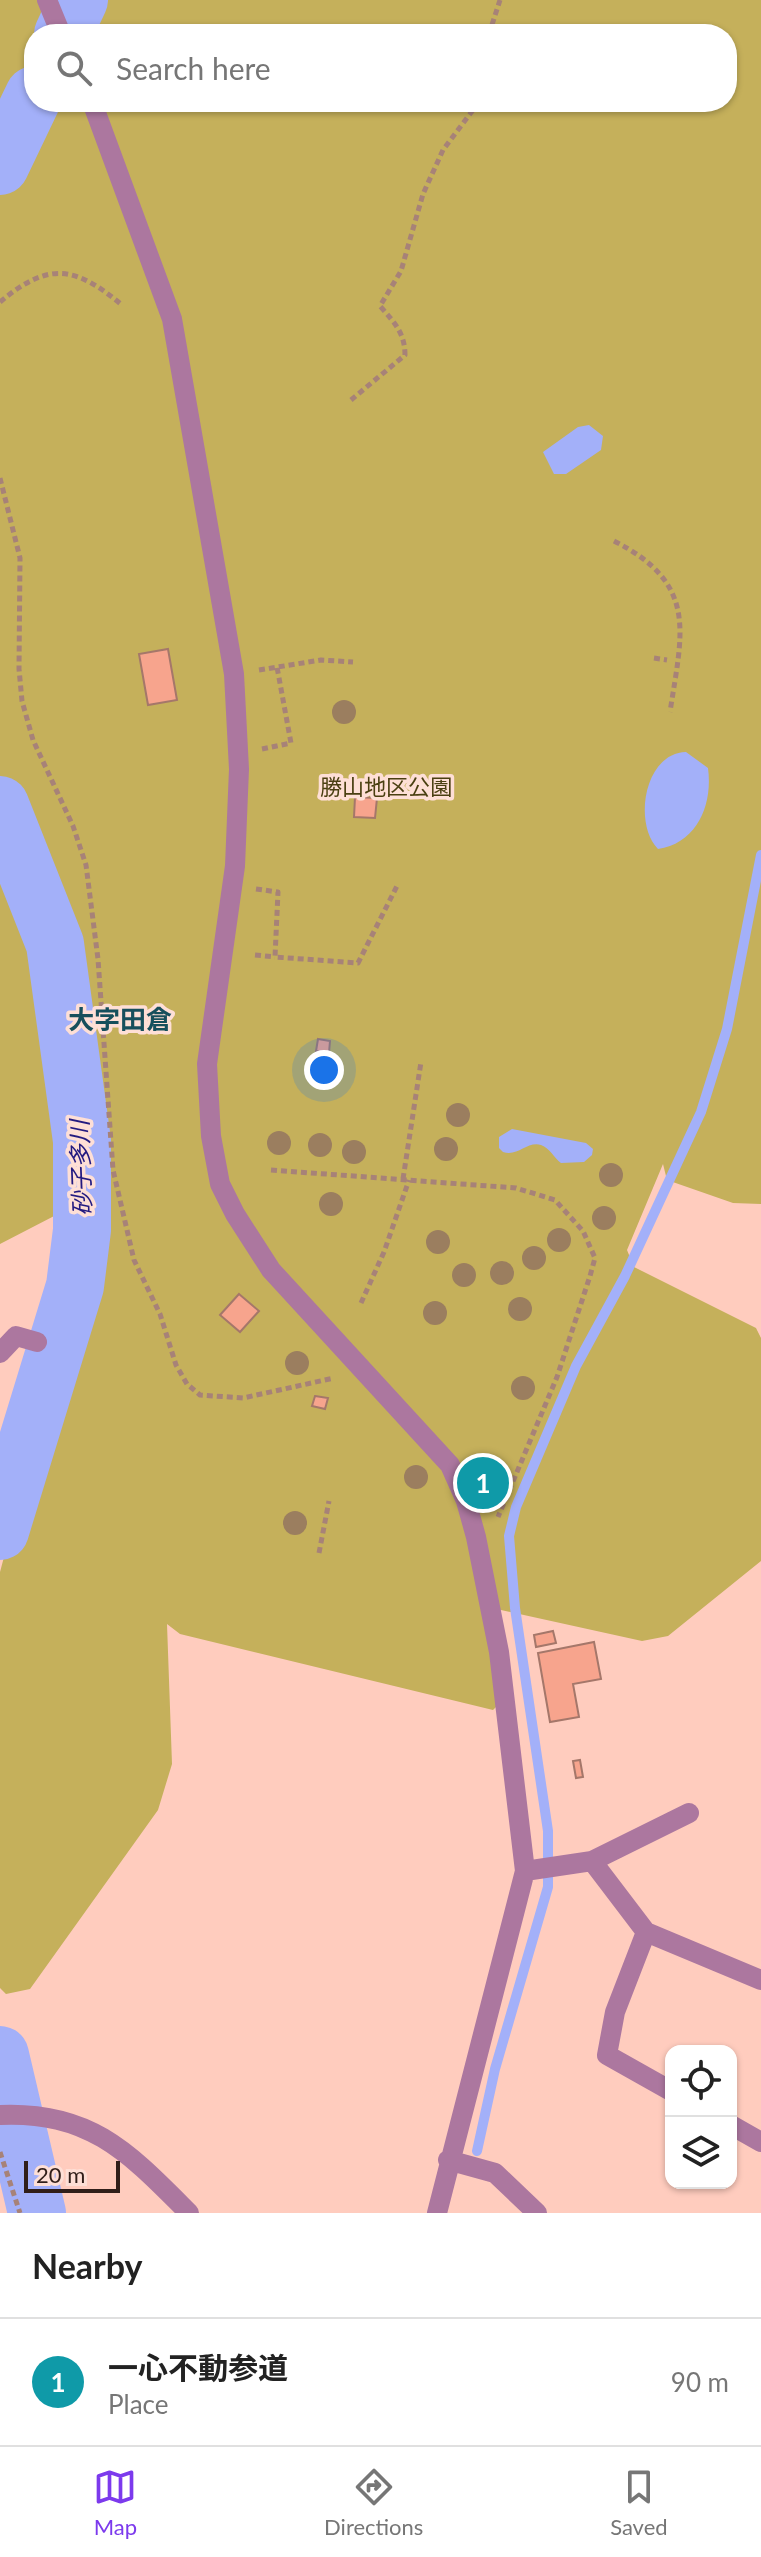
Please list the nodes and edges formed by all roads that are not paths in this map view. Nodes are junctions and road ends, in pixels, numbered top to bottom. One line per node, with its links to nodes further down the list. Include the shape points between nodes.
1 (47, 0): 2 (street)
2 (57, 24)
3 (96, 112): 8 (street, via 172,319 234,674 239,769 235,866 207,1064 220,1184 271,1270 450,1465 466,1501 499,1652)
4 (37, 1342): 5 (street, via 16,1336)
5 (0, 1353)
6 (689, 1813): 7 (street)
7 (592, 1861): 8 (street); 9 (street)
8 (525, 1871): 15 (street)
9 (646, 1932): 10 (street); 11 (street, via 615,2012 607,2055)
10 (761, 1980)
11 (665, 2088)
12 (0, 2115): 16 (street, via 69,2120 129,2153)
13 (737, 2128): 14 (street)
14 (761, 2142)
15 (448, 2160): 17 (street); 18 (street, via 495,2173)
16 (189, 2213)
17 (437, 2213)
18 (537, 2213)

